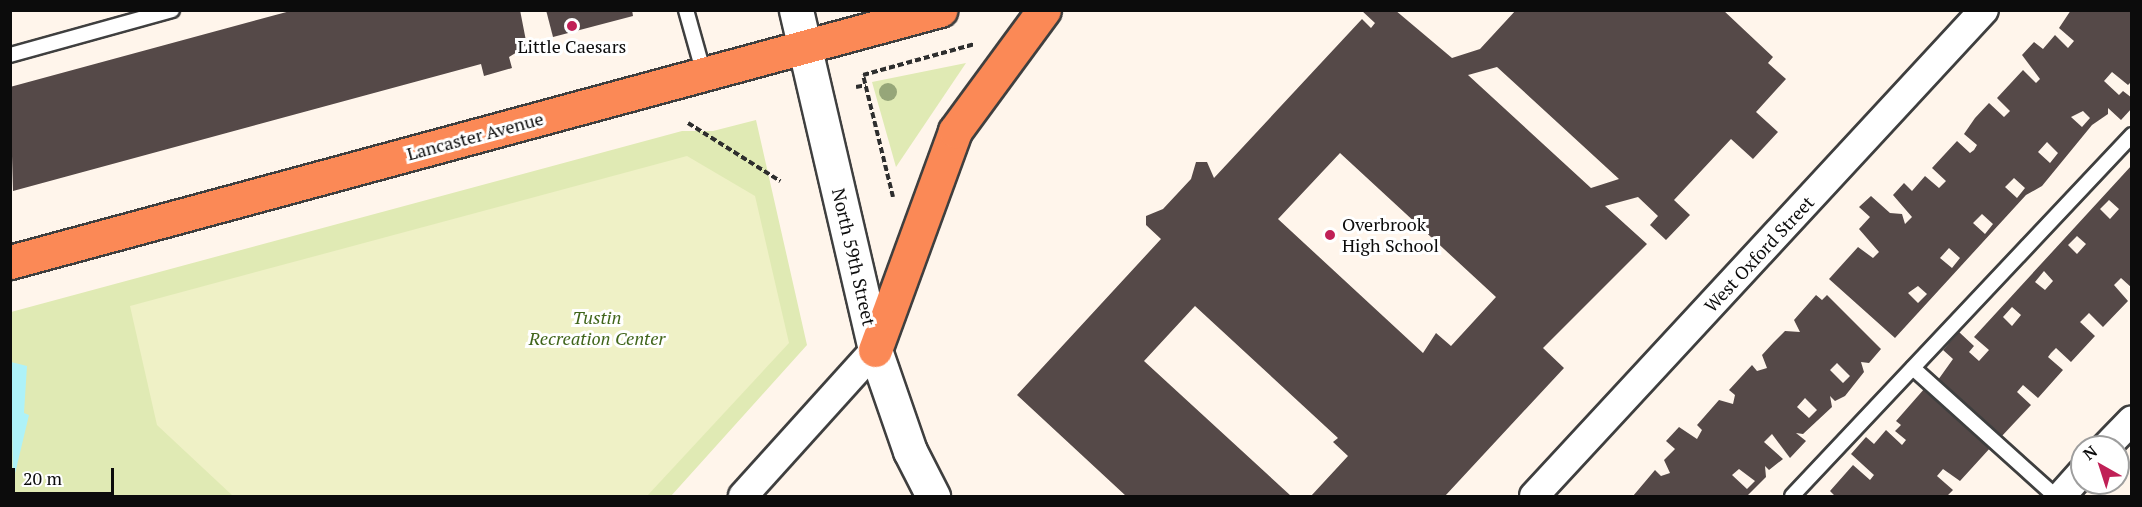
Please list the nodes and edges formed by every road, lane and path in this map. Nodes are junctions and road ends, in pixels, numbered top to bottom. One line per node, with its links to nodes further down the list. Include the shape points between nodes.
1 (172, 10): 9 (lane)
2 (686, 10): 10 (lane)
3 (796, 10): 8 (street, North 59th Street)
4 (940, 10): 8 (highway, Lancaster Avenue)
5 (1044, 10): 18 (highway, via 955,131)
6 (1984, 10): 24 (street, West Oxford Street)
7 (988, 41): 11 (path, via 864,75)
8 (805, 46): 10 (highway, Lancaster Avenue); 18 (street, North 59th Street)
9 (10, 55)
10 (704, 74): 17 (highway, Lancaster Avenue)
11 (866, 85): 12 (path); 16 (path)
12 (856, 87)
13 (688, 123): 15 (path)
14 (2132, 135): 19 (lane)
15 (780, 181)
16 (895, 206)
17 (10, 262)
18 (875, 350): 22 (street); 23 (street, North 59th Street, via 910,452)
19 (1913, 368): 25 (lane); 26 (lane)
20 (2132, 420): 21 (street)
21 (2118, 435)
22 (743, 496)
23 (933, 496)
24 (1534, 496)
25 (1792, 496)
26 (2055, 496)

